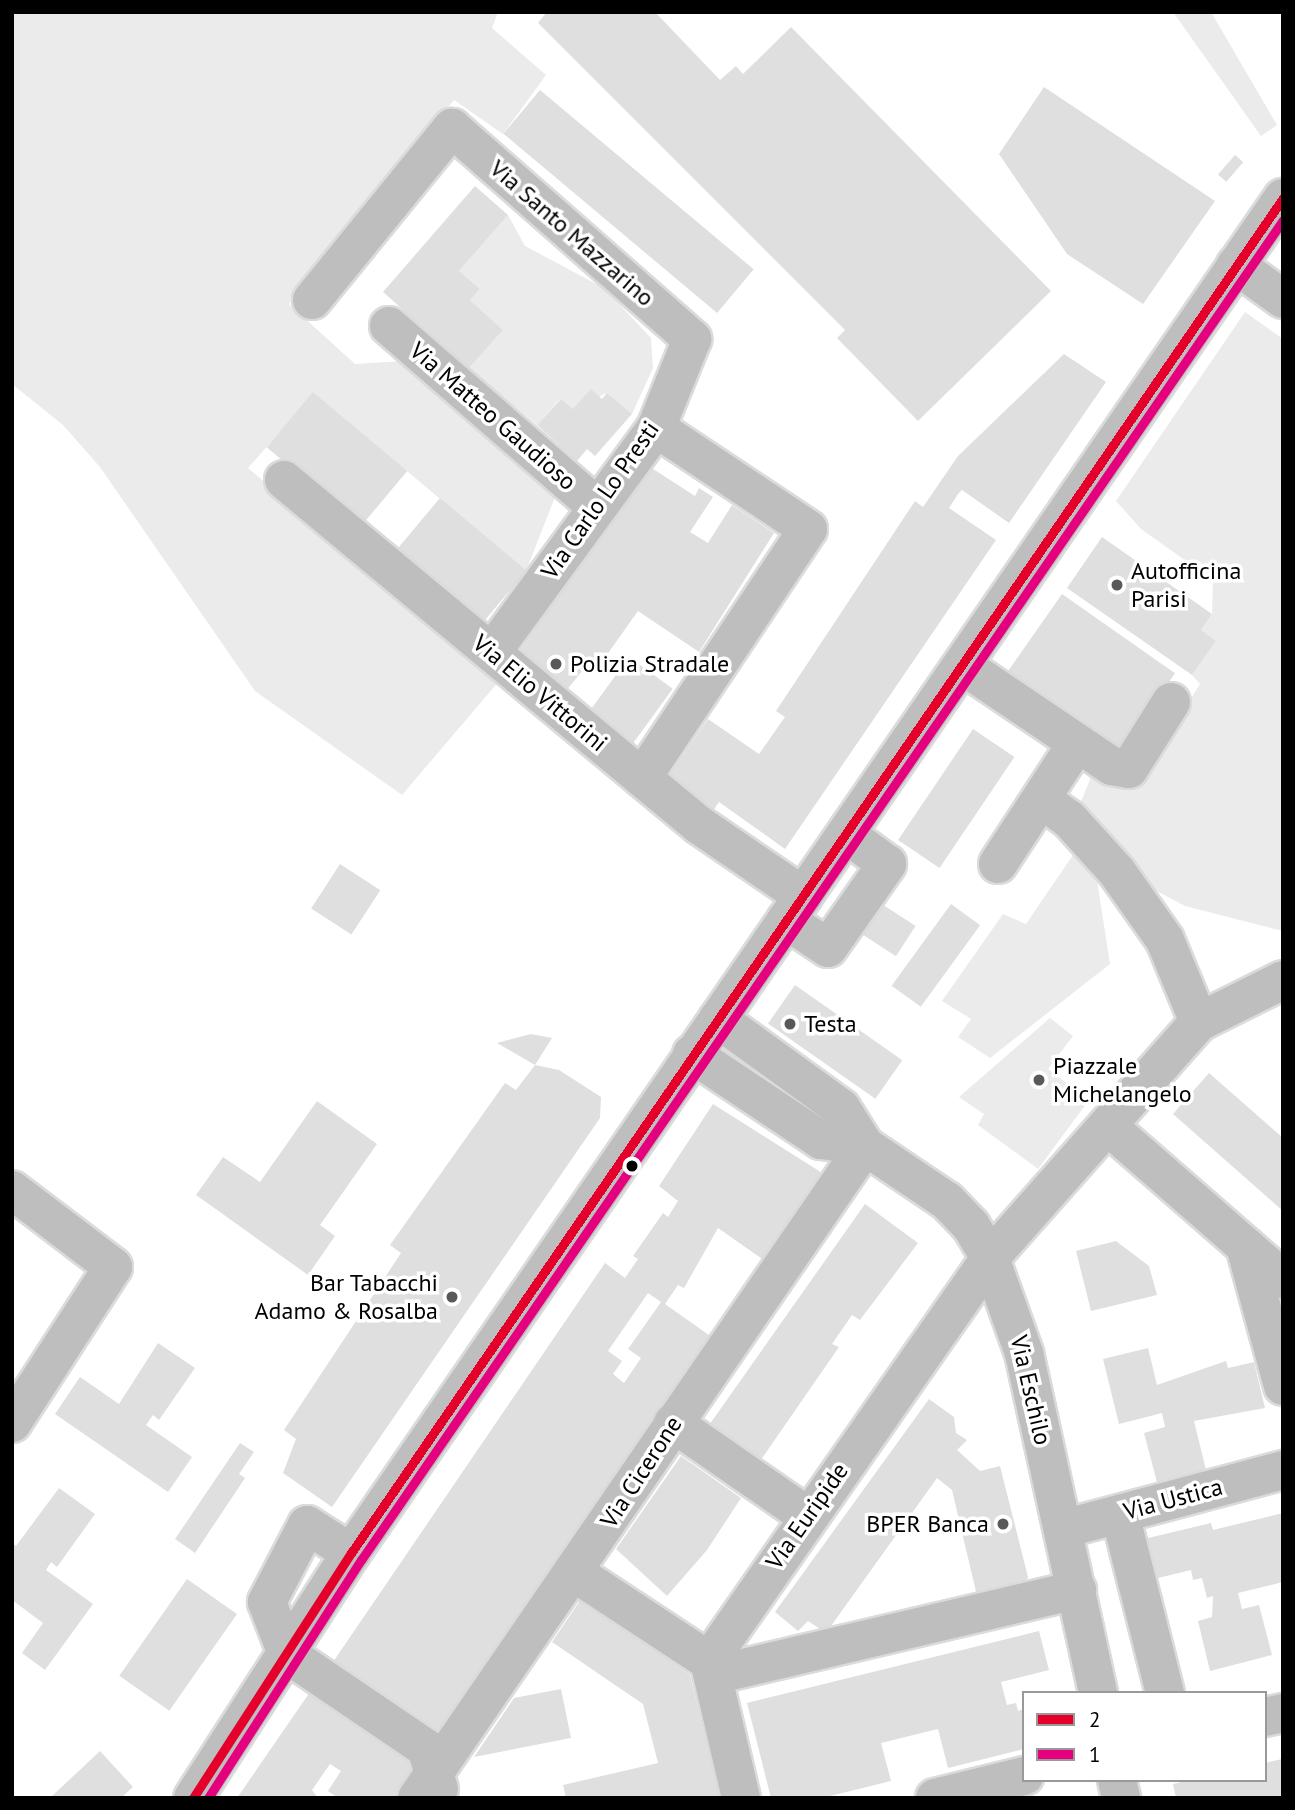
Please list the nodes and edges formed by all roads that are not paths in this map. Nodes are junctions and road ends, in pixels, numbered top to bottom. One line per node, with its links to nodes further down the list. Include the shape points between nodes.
1 (1283, 198): 2 (street)
2 (1236, 265): 3 (street); 11 (street)
3 (1283, 299)
4 (312, 300): 6 (street, Via Santo Mazzarino, via 452,128)
5 (389, 326): 9 (street, Via Matteo Gaudioso)
6 (692, 339): 7 (street, Via Carlo Lo Presti)
7 (656, 428): 9 (street, Via Carlo Lo Presti); 14 (street, via 808,529)
8 (284, 480): 10 (street, Via Elio Vittorini)
9 (597, 506): 10 (street, Via Carlo Lo Presti)
10 (492, 652): 14 (street, Via Elio Vittorini)
11 (962, 665): 13 (street); 16 (street)
12 (1171, 702): 13 (street, via 1129,769 1112,766)
13 (1076, 745): 15 (street)
14 (642, 778): 18 (street, Via Elio Vittorini)
15 (1041, 799): 17 (street); 21 (street, via 1069,819 1157,929)
16 (846, 834): 18 (street); 18 (street, Via Elio Vittorini, via 887,864 828,947)
17 (998, 864)
18 (794, 908): 20 (street)
19 (1283, 980): 21 (street)
20 (718, 1019): 22 (street); 24 (street, via 841,1108)
21 (1199, 1021): 23 (street, Via Euripide)
22 (692, 1055): 24 (street, via 821,1140); 36 (street)
23 (1123, 1139): 26 (street); 27 (street, Via Euripide)
24 (865, 1146): 27 (street, Via Eschilo, via 947,1201 971,1226); 31 (street, Via Cicerone)
25 (12, 1190): 30 (street, via 113,1268)
26 (1245, 1246): 28 (street); 29 (street)
27 (990, 1258): 34 (street, Via Euripide); 35 (street, Via Eschilo, via 1024,1353)
28 (1283, 1279)
29 (1283, 1386)
30 (12, 1423)
31 (673, 1423): 34 (street); 37 (street, Via Cicerone)
32 (1283, 1470): 33 (street, Via Ustica)
33 (1120, 1514): 35 (street, Via Ustica); 42 (street)
34 (806, 1515): 40 (street, Via Euripide)
35 (1063, 1529): 38 (street, Via Eschilo)
36 (351, 1553): 39 (street); 39 (street, via 307,1525 267,1602)
37 (575, 1573): 40 (street); 45 (street, Via Cicerone)
38 (1077, 1590): 40 (street); 41 (street, Via Eschilo)
39 (287, 1654): 44 (street); 45 (street, via 426,1748)
40 (711, 1668): 48 (street)
41 (1098, 1691)
42 (1164, 1691)
43 (1022, 1777): 46 (street)
44 (202, 1782): 47 (street)
45 (431, 1788)
46 (985, 1792): 49 (street)
47 (178, 1798)
48 (741, 1798)
49 (935, 1798)

